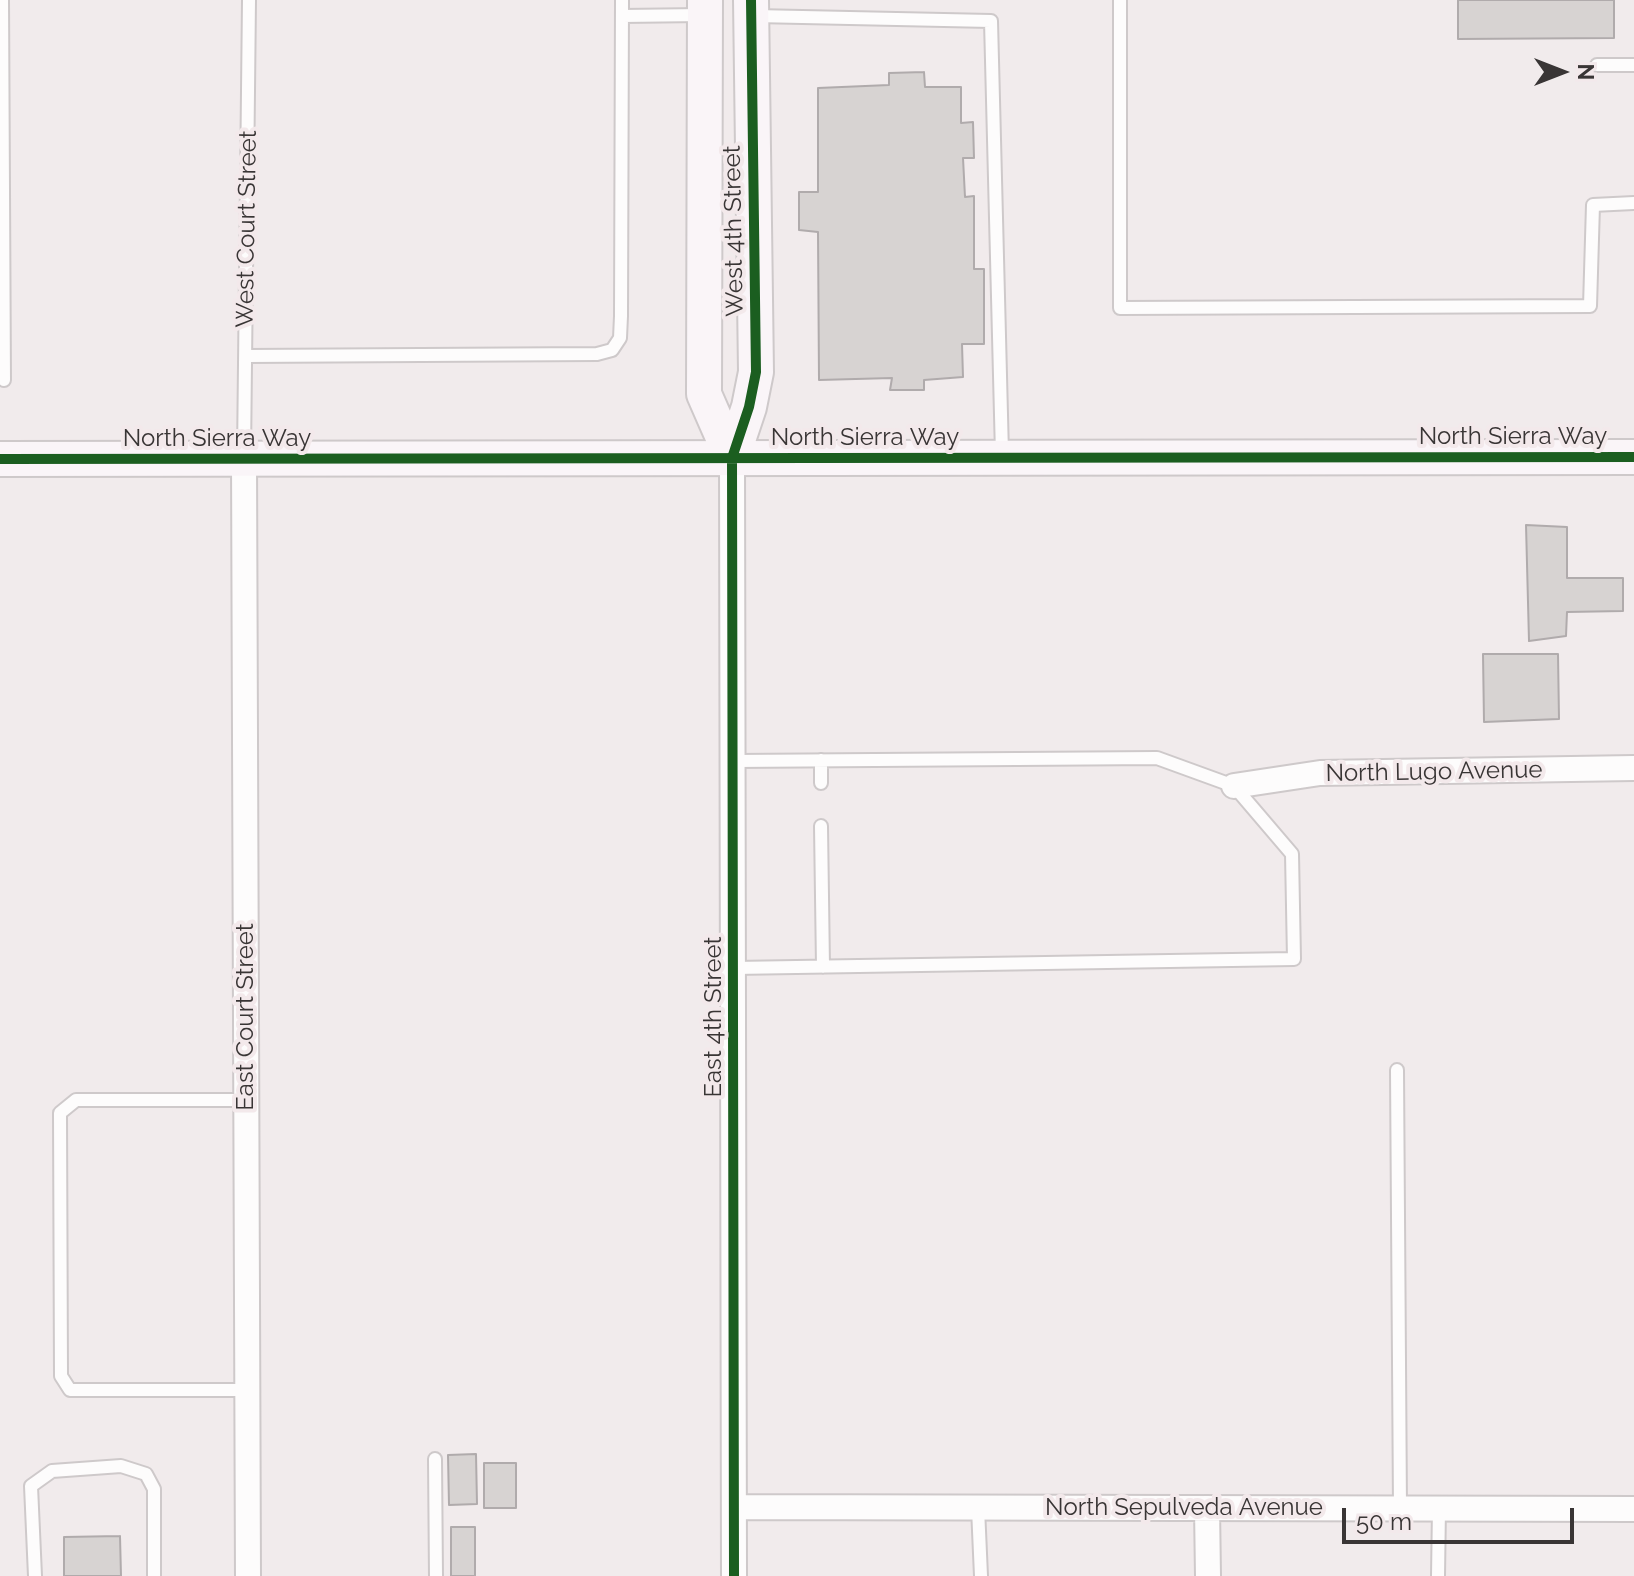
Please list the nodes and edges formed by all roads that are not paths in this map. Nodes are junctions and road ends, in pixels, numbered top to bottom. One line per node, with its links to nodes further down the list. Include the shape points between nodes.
1 (2, 0): 12 (lane)
2 (249, 0): 11 (lane, West Court Street)
3 (622, 0): 7 (lane)
4 (1120, 0): 10 (lane, via 1120,308 1590,306 1593,205)
5 (705, 8): 7 (lane); 15 (street, West 4th Street, via 704,394)
6 (751, 8): 15 (street, West 4th Street, via 756,372); 16 (lane, via 991,21)
7 (622, 16): 11 (lane, via 621,316 620,338 612,350)
8 (1597, 65): 9 (lane)
9 (1634, 65)
10 (1634, 203)
11 (246, 356): 14 (lane, West Court Street)
12 (4, 380)
13 (1634, 457): 16 (street, North Sierra Way)
14 (244, 458): 15 (street, North Sierra Way); 17 (street, North Sierra Way); 27 (street, East Court Street)
15 (732, 458): 16 (street, North Sierra Way); 19 (street, East 4th Street)
16 (1002, 458)
17 (0, 459)
18 (821, 760): 19 (lane); 21 (lane); 22 (lane, via 1157,758)
19 (734, 761): 25 (street, East 4th Street)
20 (1634, 768): 22 (street, North Lugo Avenue, via 1320,773)
21 (821, 783)
22 (1234, 786): 24 (lane, via 1292,854 1294,959)
23 (821, 826): 24 (lane)
24 (823, 967): 25 (lane)
25 (734, 968): 30 (street, East 4th Street)
26 (1397, 1070): 33 (lane)
27 (247, 1100): 28 (street, East Court Street); 28 (lane, via 76,1100 60,1113 60,1128 61,1376 70,1390)
28 (248, 1390): 38 (street, East Court Street)
29 (435, 1459): 39 (lane)
30 (734, 1507): 31 (street, North Sepulveda Avenue); 40 (street, East 4th Street)
31 (978, 1508): 32 (street, North Sepulveda Avenue); 41 (lane)
32 (1207, 1508): 33 (street, North Sepulveda Avenue); 42 (street)
33 (1400, 1508): 34 (street, North Sepulveda Avenue)
34 (1439, 1508): 35 (street, North Sepulveda Avenue); 43 (lane)
35 (1634, 1509)
36 (35, 1576): 37 (lane, via 31,1486 52,1471 121,1466 146,1474 154,1489)
37 (154, 1576)
38 (248, 1576)
39 (436, 1576)
40 (734, 1576)
41 (981, 1576)
42 (1208, 1576)
43 (1438, 1576)

